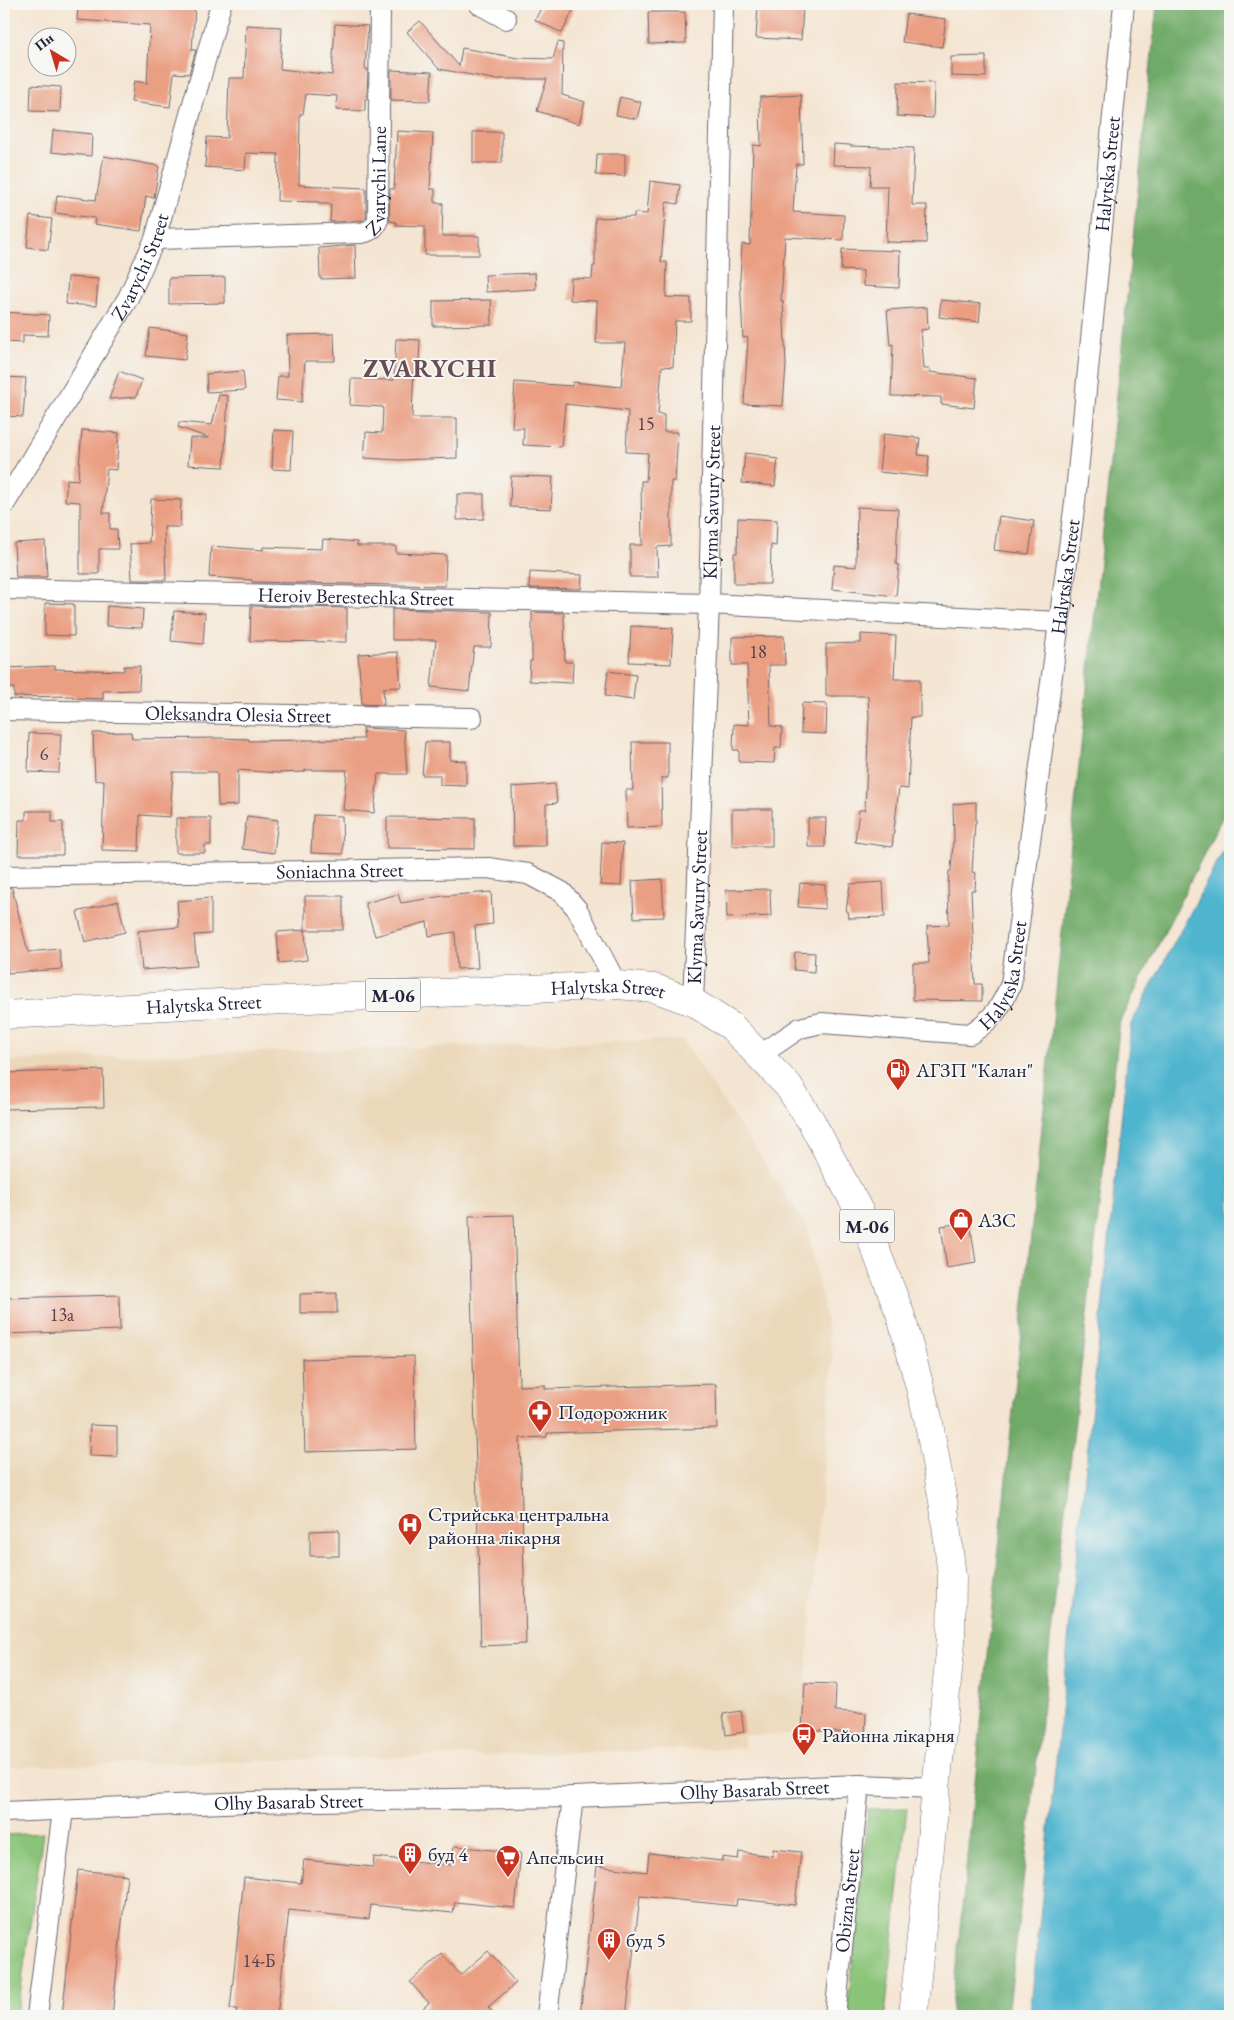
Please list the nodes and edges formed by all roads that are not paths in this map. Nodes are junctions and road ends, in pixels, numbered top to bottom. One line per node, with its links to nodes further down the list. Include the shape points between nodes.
1 (221, 4): 7 (street, Zvarychi Street)
2 (380, 4): 7 (street, Zvarychi Lane, via 376,226 361,233)
3 (478, 4): 6 (street)
4 (723, 4): 10 (street, Klyma Savury Street)
5 (1124, 4): 11 (street, Halytska Street, via 1075,502)
6 (506, 19)
7 (155, 239): 8 (street, Zvarychi Street, via 128,298)
8 (4, 505)
9 (4, 589): 10 (street, Heroiv Berestechka Street)
10 (708, 604): 11 (street, Heroiv Berestechka Street); 16 (street, Klyma Savury Street)
11 (1059, 622): 18 (street, Halytska Street, via 1011,984 1002,1005 988,1023 970,1034 821,1023 800,1028)
12 (4, 710): 13 (street, Oleksandra Olesia Street)
13 (472, 718)
14 (4, 876): 15 (street, Soniachna Street, via 488,868 528,874 562,892 578,909)
15 (617, 985): 16 (highway, Halytska Street / М-06, via 654,988); 17 (highway, Halytska Street / М-06)
16 (693, 1002): 18 (highway, Halytska Street / М-06, via 732,1027)
17 (4, 1015)
18 (760, 1055): 20 (highway, М-06, via 788,1086 811,1121 866,1222 901,1316 928,1418 944,1507 952,1577 952,1642)
19 (859, 1785): 20 (street, Olhy Basarab Street); 21 (street, Olhy Basarab Street); 26 (street, Obizna Street)
20 (936, 1788): 27 (highway, М-06)
21 (573, 1797): 22 (street, Olhy Basarab Street, via 248,1802); 25 (street)
22 (63, 1810): 23 (street, Olhy Basarab Street); 24 (street)
23 (4, 1812)
24 (37, 2016)
25 (547, 2016)
26 (835, 2016)
27 (914, 2016)

